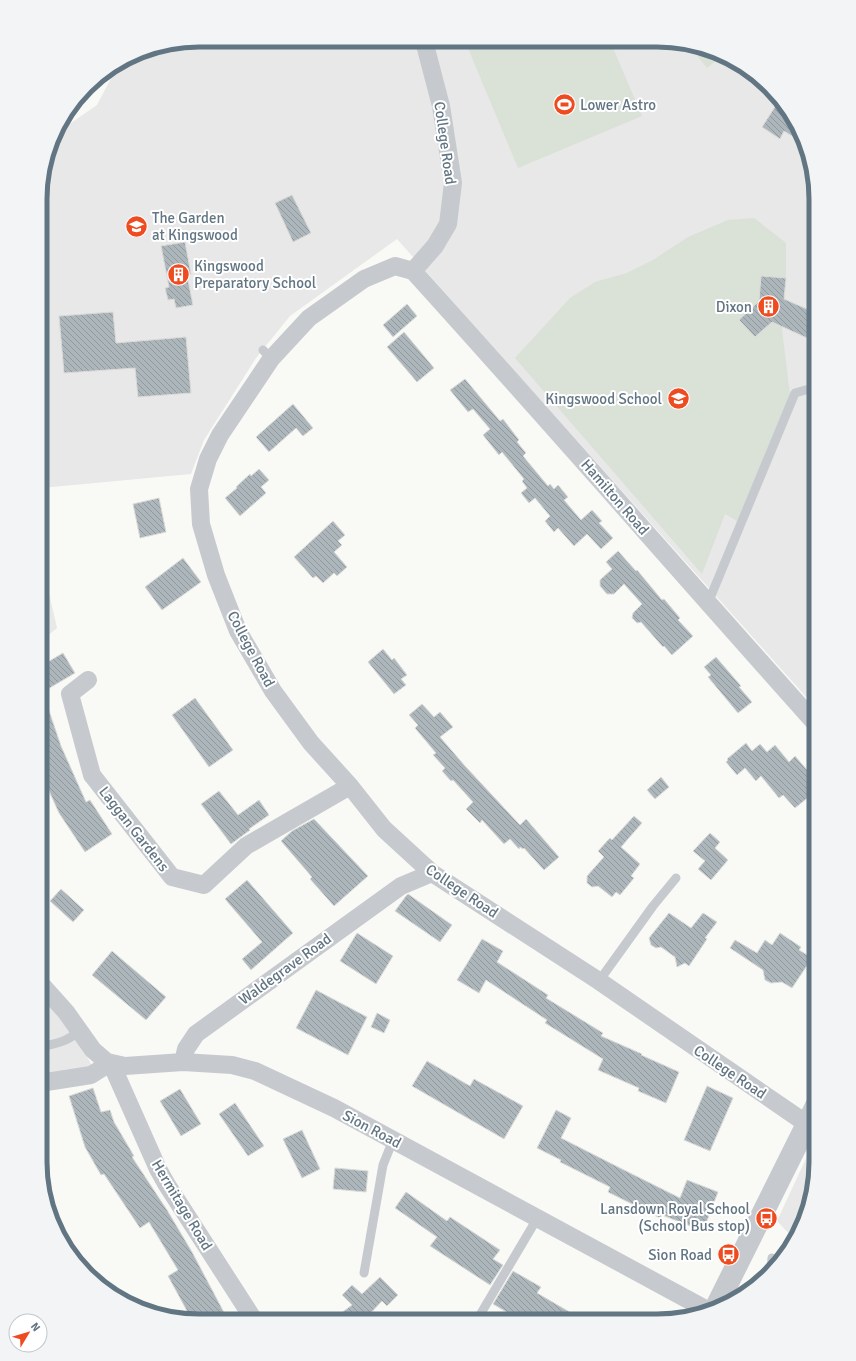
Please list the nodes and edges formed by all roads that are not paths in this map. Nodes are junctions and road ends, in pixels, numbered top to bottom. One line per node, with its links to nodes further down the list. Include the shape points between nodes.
1 (426, 47): 2 (street, College Road, via 441,106 453,183 448,224 435,246)
2 (413, 271): 4 (street, Hamilton Road); 7 (street, College Road, via 395,266 364,279 309,318 267,355 220,435 208,459 199,489 201,524 216,575 238,631 273,691 311,743)
3 (809, 389): 4 (lane, via 795,393)
4 (708, 603): 6 (street, Hamilton Road)
5 (88, 680): 7 (street, Laggan Gardens, via 70,694 92,775 172,877 204,885 246,846)
6 (809, 716)
7 (350, 786): 8 (street, College Road, via 384,829)
8 (413, 856): 9 (street, College Road); 11 (street)
9 (432, 873): 11 (street, Waldegrave Road); 12 (street, College Road)
10 (676, 878): 12 (lane)
11 (401, 886): 17 (street, Waldegrave Road, via 196,1034 186,1050)
12 (599, 981): 19 (street, College Road)
13 (47, 991): 14 (street)
14 (79, 1031): 15 (lane, via 61,1043); 16 (street, via 93,1050)
15 (47, 1046)
16 (109, 1062): 17 (street, Sion Road, via 125,1066); 18 (street, via 91,1075); 28 (street, Hermitage Road, via 158,1169)
17 (183, 1062): 21 (street, Sion Road, via 232,1065 255,1071 334,1108)
18 (47, 1082)
19 (809, 1113)
20 (809, 1121): 26 (street)
21 (393, 1140): 22 (street, Sion Road); 25 (lane, via 383,1165)
22 (538, 1217): 27 (street, Sion Road); 29 (lane)
23 (772, 1258): 24 (lane)
24 (772, 1261)
25 (364, 1273)
26 (720, 1300)
27 (703, 1307)
28 (250, 1314)
29 (481, 1314)

